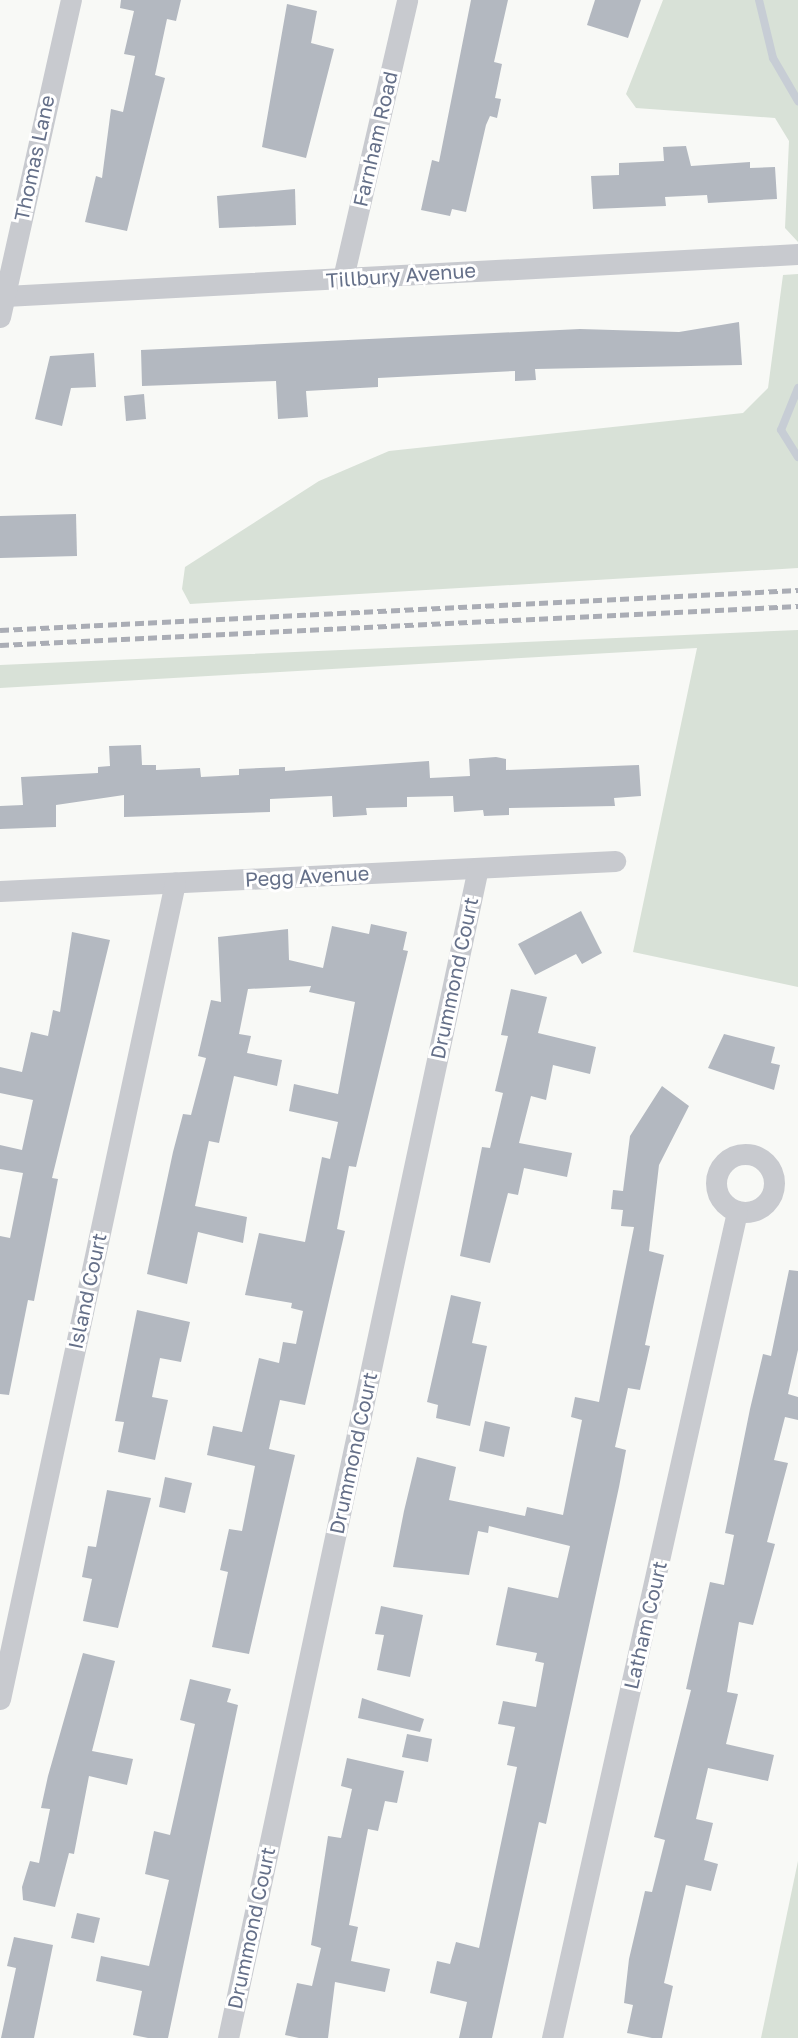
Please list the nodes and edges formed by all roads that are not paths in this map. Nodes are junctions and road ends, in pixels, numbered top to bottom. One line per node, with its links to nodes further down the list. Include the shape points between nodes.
1 (71, 0): 5 (street, Thomas Lane)
2 (407, 0): 4 (street, Farnham Road)
3 (798, 254): 4 (street, Tillbury Avenue)
4 (343, 278): 5 (street, Tillbury Avenue)
5 (5, 296): 6 (street, Thomas Lane)
6 (0, 317)
7 (615, 861): 8 (street, Pegg Avenue)
8 (478, 868): 9 (street, Pegg Avenue); 13 (street, Drummond Court)
9 (175, 883): 10 (street, Pegg Avenue); 12 (street, Island Court)
10 (0, 891)
11 (737, 1212): 14 (street, Latham Court)
12 (0, 1699)
13 (228, 2038)
14 (552, 2038)

